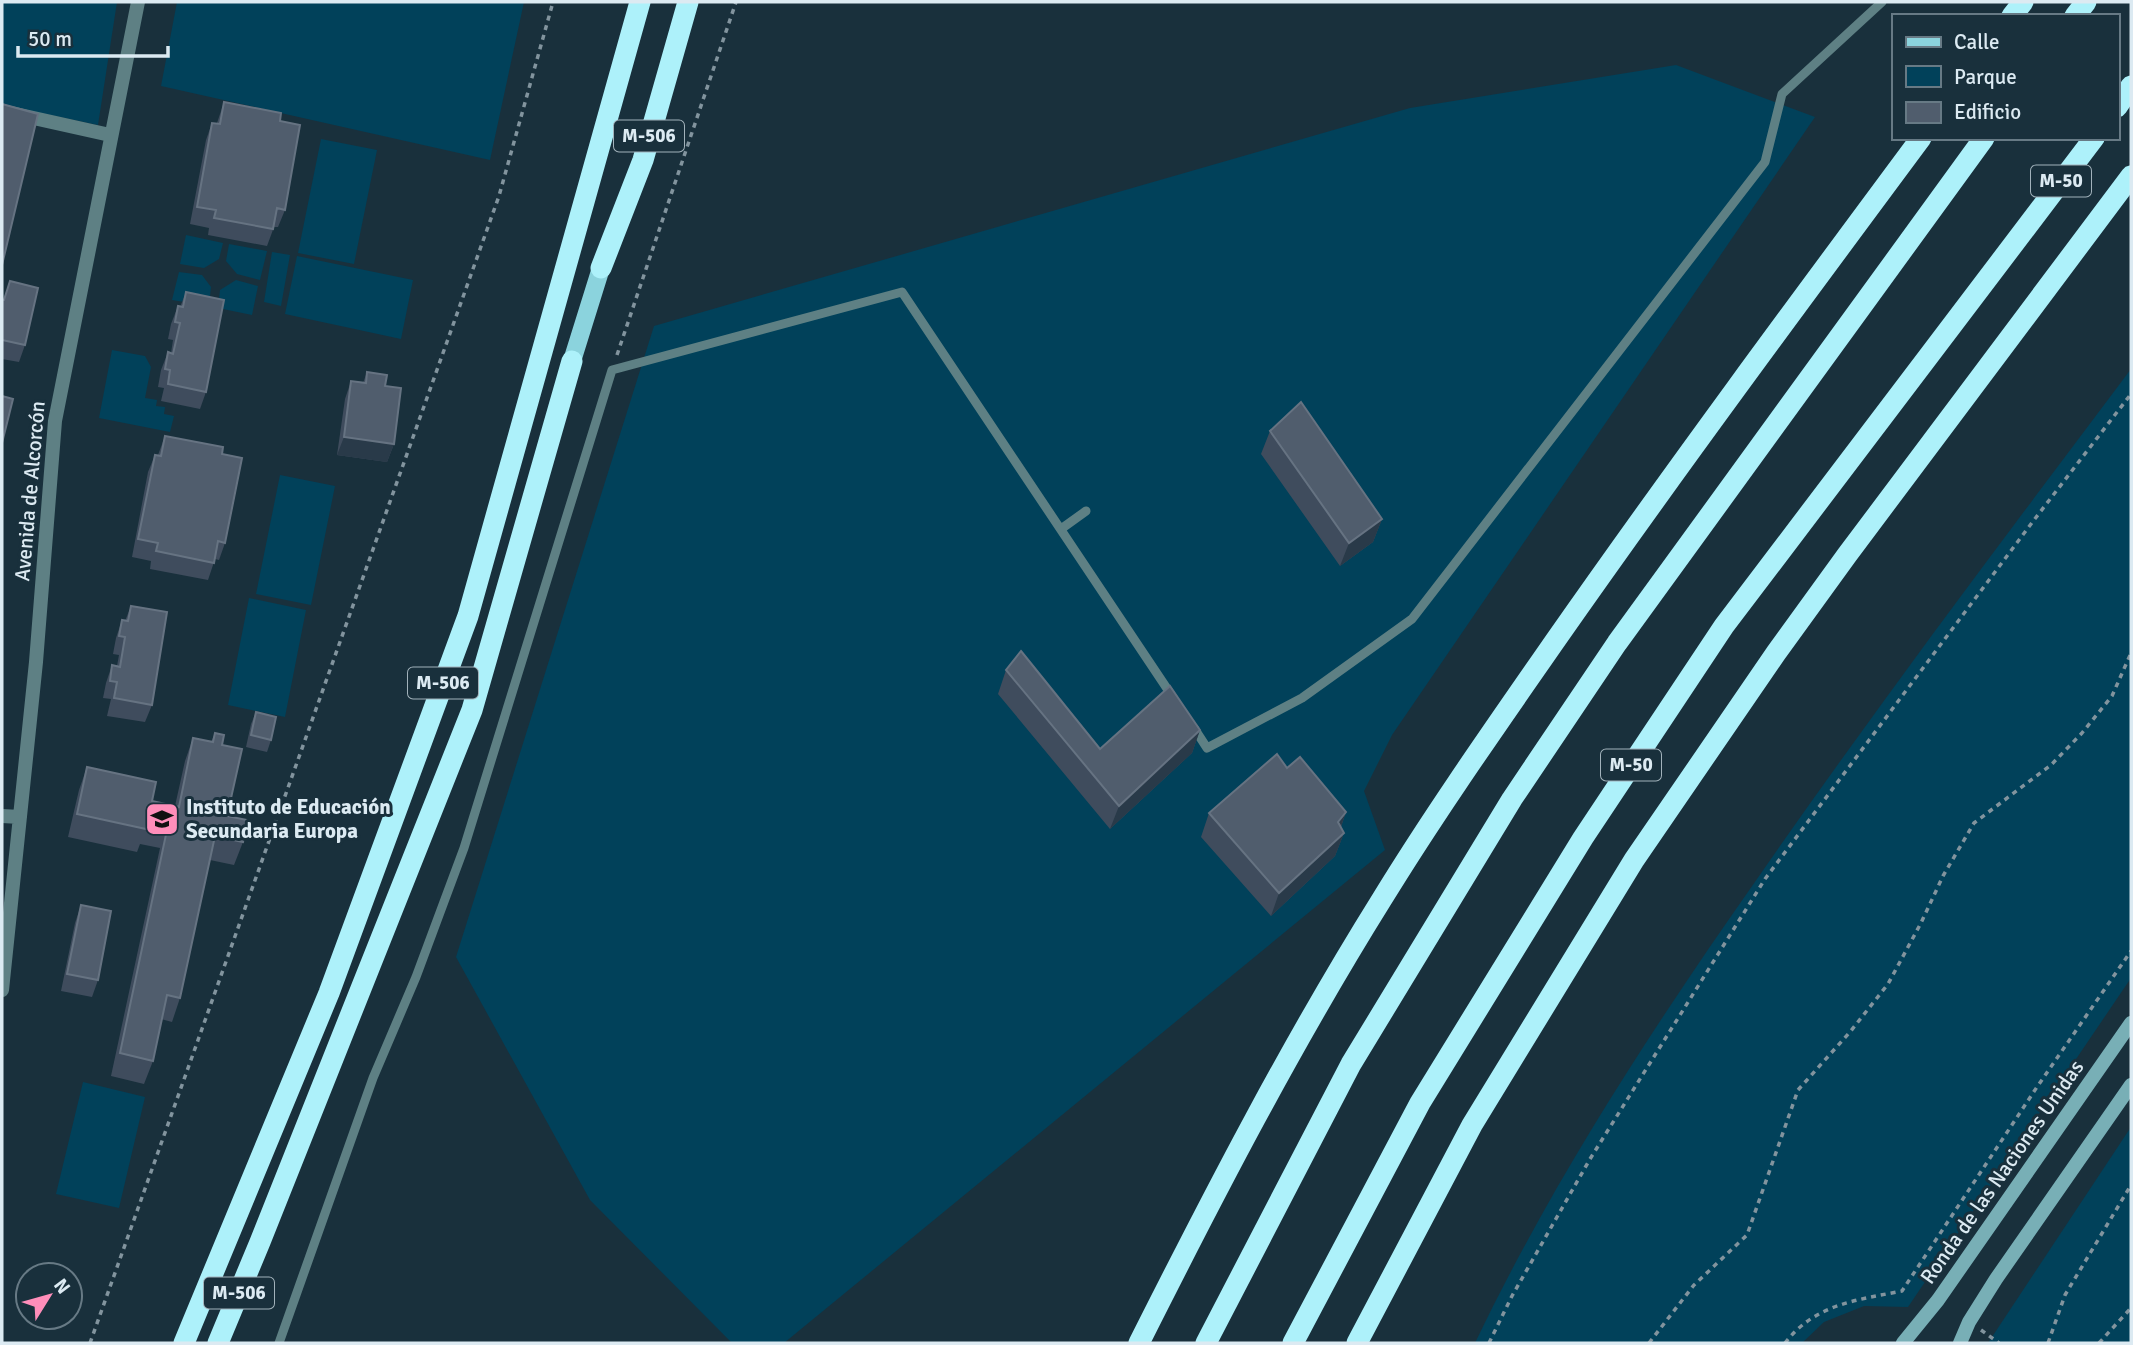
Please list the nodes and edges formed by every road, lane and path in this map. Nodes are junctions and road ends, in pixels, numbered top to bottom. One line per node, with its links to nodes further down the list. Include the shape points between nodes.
1 (138, 2): 13 (street, Avenida de Alcorcón)
2 (553, 2): 39 (path, via 499,196)
3 (633, 2): 11 (highway)
4 (640, 2): 11 (highway, M-506)
5 (673, 2): 19 (highway, M-506)
6 (688, 2): 19 (highway, M-506, via 643,160)
7 (736, 2): 22 (path)
8 (1882, 2): 29 (lane, via 1782,94 1765,162 1412,619 1302,698 1207,748)
9 (2131, 86): 10 (highway)
10 (2119, 106)
11 (608, 108): 40 (highway, M-506, via 468,616 329,993)
12 (2, 111): 13 (street)
13 (110, 135): 31 (street, Avenida de Alcorcón, via 55,421)
14 (1920, 140): 44 (highway, via 1736,386 1465,770 1301,1034)
15 (1983, 140): 45 (highway, via 1617,643 1512,799 1351,1064)
16 (2092, 140): 46 (highway, M-50, via 1724,626 1590,827 1420,1103)
17 (2131, 176): 20 (highway)
18 (2131, 200): 20 (highway, via 2105,234)
19 (601, 268): 21 (main road, M-506)
20 (2044, 293): 47 (highway, via 1839,565 1634,860 1472,1125)
21 (572, 360): 37 (highway, M-506, via 472,710)
22 (612, 370): 25 (lane, via 902,292); 43 (lane, via 464,848 373,1078)
23 (2131, 394): 48 (path, via 1765,878 1590,1159)
24 (1086, 511): 25 (lane)
25 (1061, 529): 28 (lane)
26 (2131, 646): 27 (path)
27 (2130, 654): 49 (path, via 2112,696 2082,733 2051,765 1974,823 1888,984 1798,1090 1747,1235 1694,1285)
28 (1176, 702)
29 (1192, 725)
30 (2, 816): 31 (street)
31 (20, 817): 33 (street, Avenida de Alcorcón)
32 (2131, 951): 50 (path, via 1902,1291 1844,1301 1813,1317)
33 (2, 990)
34 (2131, 1023): 51 (street, Ronda de las Naciones Unidas, via 1938,1300)
35 (2131, 1085): 52 (street, via 1996,1279)
36 (2131, 1185): 53 (path, via 2065,1295)
37 (260, 1242): 41 (highway, M-506); 42 (highway)
38 (2131, 1308): 54 (path)
39 (90, 1343)
40 (184, 1343)
41 (218, 1343)
42 (228, 1343)
43 (279, 1343)
44 (1139, 1343)
45 (1206, 1343)
46 (1293, 1343)
47 (1357, 1343)
48 (1489, 1343)
49 (1649, 1343)
50 (1786, 1343)
51 (1903, 1343)
52 (1961, 1343)
53 (2048, 1343)
54 (2099, 1343)

